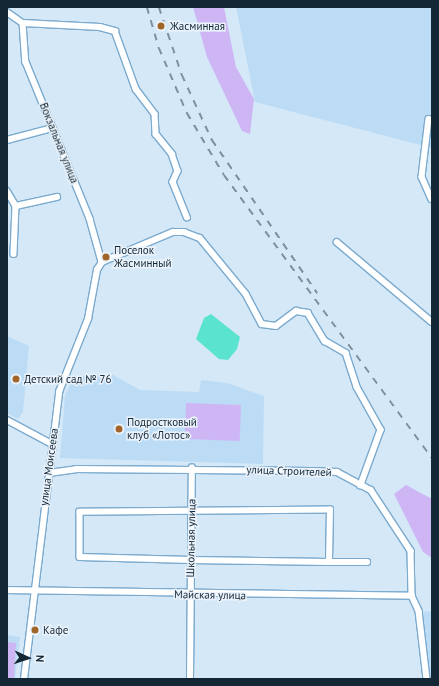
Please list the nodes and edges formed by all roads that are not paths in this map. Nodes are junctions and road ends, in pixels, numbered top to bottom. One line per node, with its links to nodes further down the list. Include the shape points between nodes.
1 (9, 11): 2 (street)
2 (23, 24): 4 (street, Вокзальная улица, via 26,62); 10 (street, via 100,27 115,31 136,89 155,114 156,134 172,154 178,171 173,182)
3 (429, 119): 8 (street, via 422,177)
4 (52, 128): 5 (street); 13 (street, Вокзальная улица, via 90,219)
5 (7, 140)
6 (7, 190): 9 (street)
7 (57, 197): 9 (street)
8 (432, 199)
9 (16, 206): 12 (street)
10 (187, 217)
11 (337, 242): 14 (street)
12 (14, 254)
13 (102, 262): 16 (street, улица Моисеева, via 96,270 88,319 59,392); 19 (street, via 173,232 200,238 246,294 262,324 276,326 296,311 308,314 325,341 346,353 357,387 381,430)
14 (432, 322)
15 (7, 420): 16 (street)
16 (52, 444): 18 (street, улица Моисеева)
17 (192, 468): 18 (street, улица Строителей, via 76,469); 19 (street, улица Строителей, via 337,472); 20 (street, Школьная улица)
18 (49, 473): 25 (street, улица Моисеева)
19 (361, 485): 27 (street, улица Строителей, via 371,490 411,551)
20 (192, 510): 21 (street, Школьная улица); 21 (street, via 80,512 80,557); 22 (street, via 330,510)
21 (191, 560): 22 (street); 26 (street, Школьная улица)
22 (328, 562): 23 (street)
23 (367, 562)
24 (7, 590): 25 (street, Майская улица)
25 (34, 591): 26 (street, Майская улица); 28 (street, улица Моисеева)
26 (190, 595): 27 (street, Майская улица); 29 (street, Школьная улица)
27 (412, 596): 30 (street, улица Строителей, via 419,611)
28 (24, 679)
29 (190, 679)
30 (427, 679)

